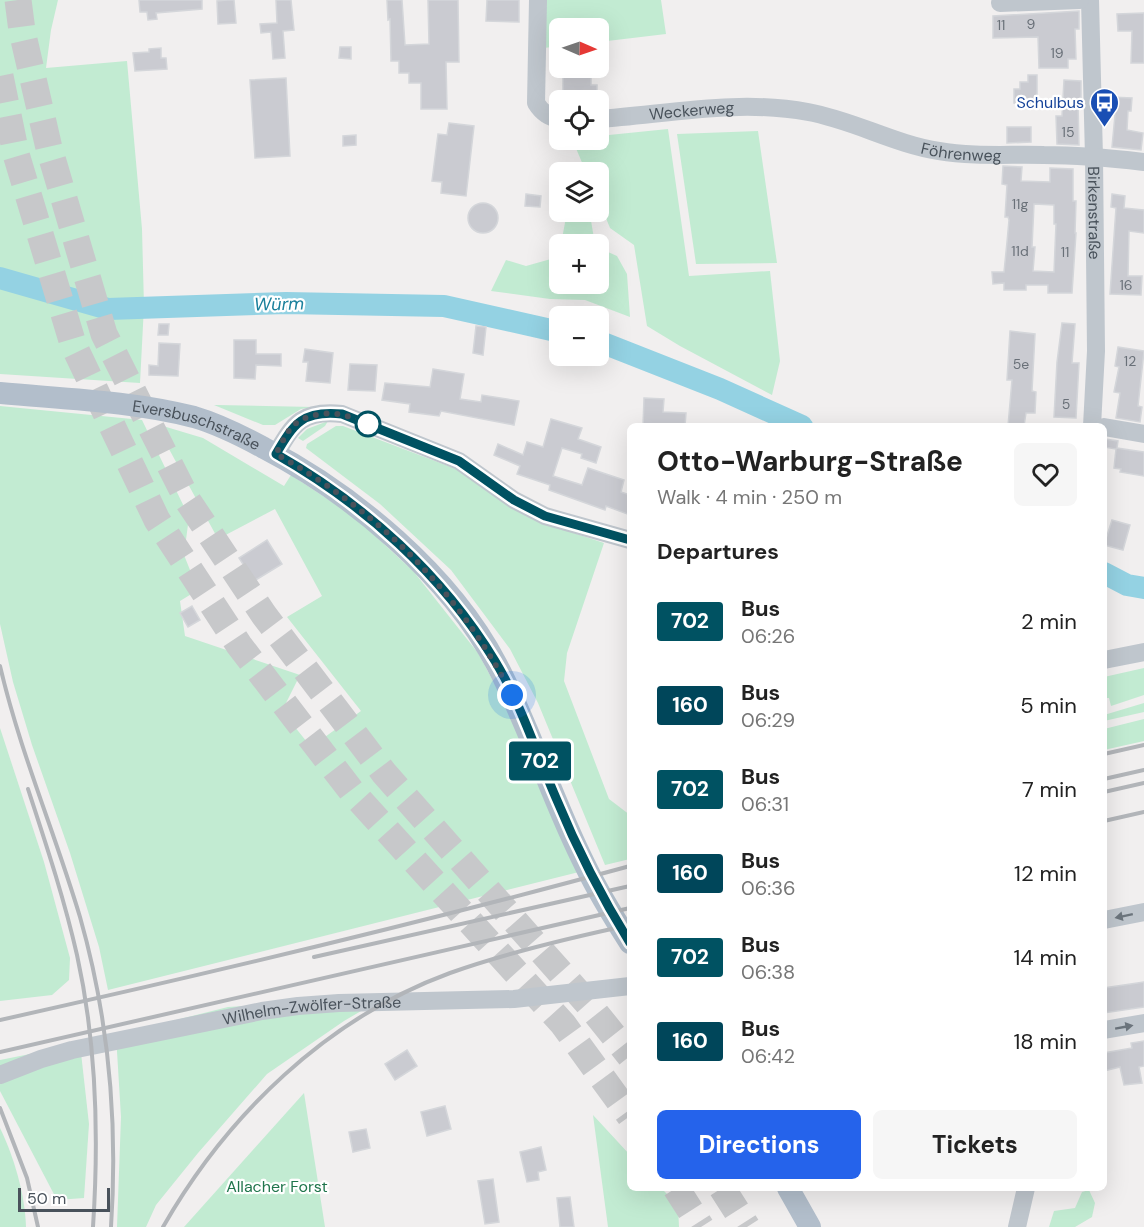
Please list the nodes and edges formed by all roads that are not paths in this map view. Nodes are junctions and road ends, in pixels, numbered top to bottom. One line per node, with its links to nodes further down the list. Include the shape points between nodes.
1 (538, 0): 6 (street, via 535,94 540,111)
2 (1080, 0): 4 (street)
3 (1090, 0): 8 (street, Birkenstraße)
4 (1000, 3)
5 (785, 110): 7 (street, Weckerweg, via 718,108); 8 (street, Föhrenweg, via 827,116 940,152)
6 (549, 116)
7 (609, 118)
8 (1094, 157): 9 (street, Föhrenweg); 11 (street, Birkenstraße)
9 (1144, 162)
10 (0, 393): 14 (main road, Eversbuschstraße, via 150,407 211,423)
11 (1093, 423)
12 (1107, 428): 13 (street)
13 (1144, 434)
14 (276, 454): 15 (street, Eversbuschstraße, via 301,420 325,413 342,414 459,461 514,500 545,516); 20 (main road, via 364,512 435,580 467,619 496,662 521,711 584,864)
15 (627, 539)
16 (1144, 652): 17 (street)
17 (1107, 659)
18 (1144, 912): 19 (street, one-way to 19)
19 (1107, 920)
20 (627, 939)
21 (627, 986): 24 (street, Wilhelm-Zwölfer-Straße, via 514,999 339,1003 262,1011 72,1050)
22 (1144, 1023): 23 (street, one-way to 22)
23 (1107, 1029)
24 (0, 1075)
25 (790, 1191): 27 (main road)
26 (1025, 1191): 28 (street)
27 (810, 1227)
28 (1017, 1227)

